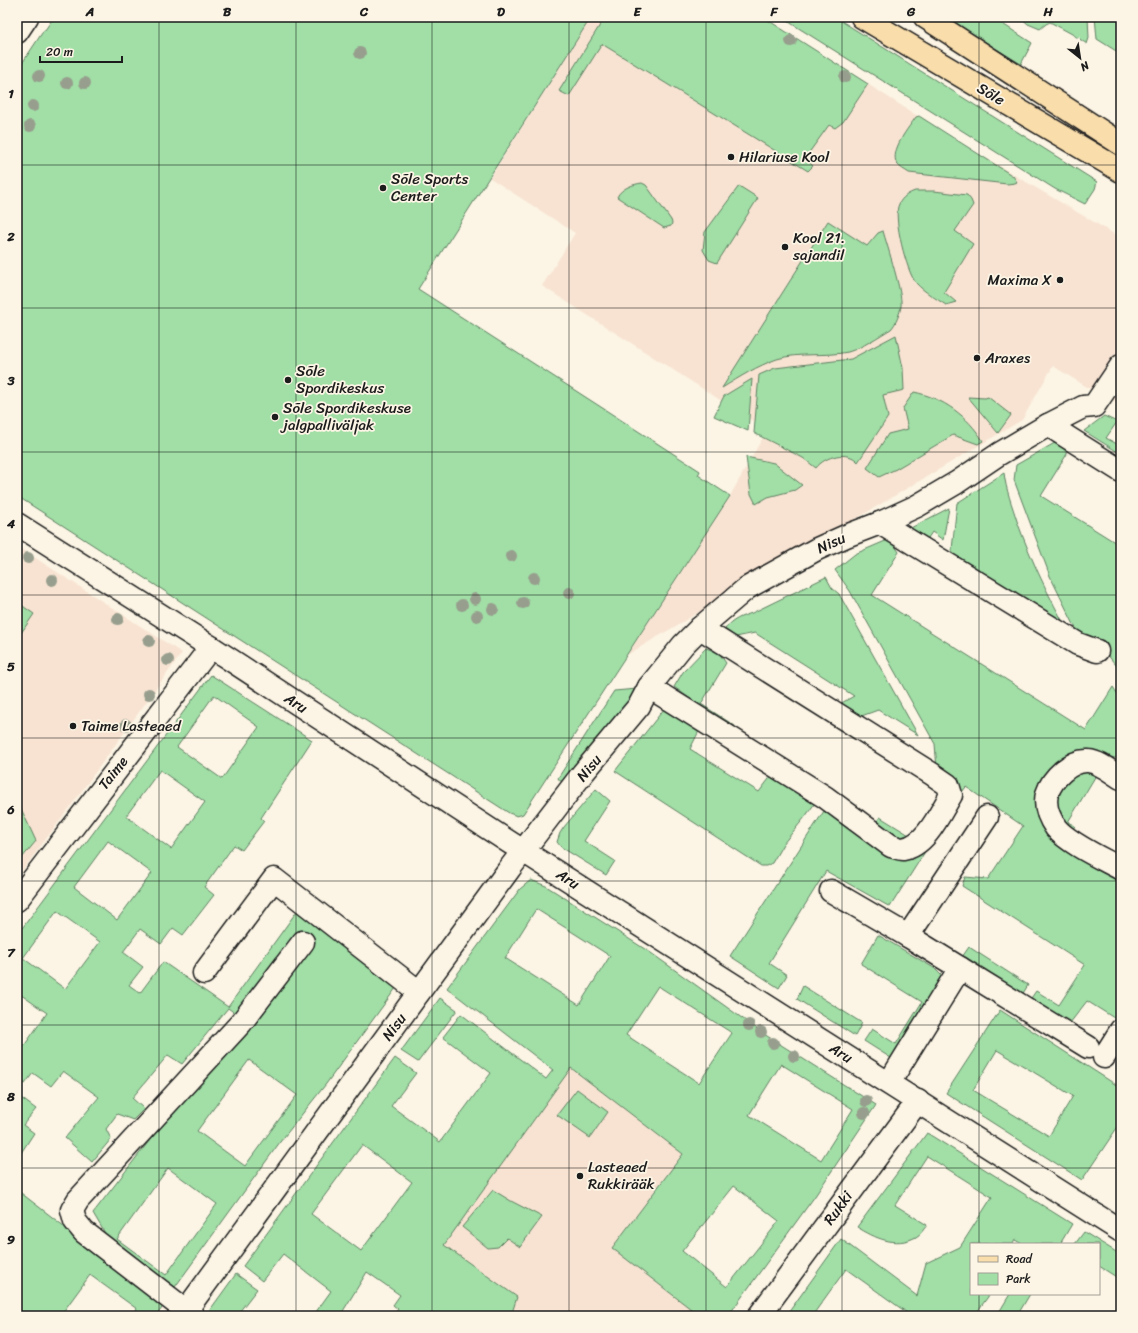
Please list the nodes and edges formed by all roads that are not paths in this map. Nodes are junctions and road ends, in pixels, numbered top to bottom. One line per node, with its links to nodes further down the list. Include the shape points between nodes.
1 (27, 17): 4 (street)
2 (862, 17): 6 (main road, Sõle)
3 (925, 17): 5 (main road, Sõle)
4 (17, 32)
5 (1121, 144)
6 (1121, 171)
7 (1121, 366): 8 (street, Nisu, via 1094,406 1083,407)
8 (1048, 425): 9 (street); 10 (street, Nisu, via 917,506)
9 (1121, 471)
10 (880, 523): 12 (street, Nisu, via 816,549 747,588); 14 (street, via 1078,644)
11 (17, 524): 13 (street, Aru)
12 (700, 628): 15 (street, Nisu); 15 (street, via 948,785 951,795 925,838 913,846 902,849 891,846 825,797)
13 (211, 647): 18 (street, Aru); 21 (street, Taime)
14 (1097, 651)
15 (649, 687): 18 (street, Nisu, via 639,706)
16 (1121, 778): 19 (street, via 1088,761 1072,765 1060,772 1046,801 1050,819 1066,838)
17 (987, 817): 22 (street)
18 (523, 850): 26 (street, Nisu); 28 (street, Aru)
19 (1121, 869)
20 (831, 891): 22 (street)
21 (17, 900)
22 (908, 936): 24 (street)
23 (303, 942): 31 (street, via 240,1023 78,1200 72,1210 75,1221 84,1232)
24 (960, 968): 27 (street, via 1096,1052); 28 (street)
25 (204, 973): 26 (street, via 274,879)
26 (420, 992): 31 (street, Nisu)
27 (1121, 1030)
28 (889, 1083): 29 (street, Aru)
29 (918, 1101): 30 (street, Aru); 32 (street, Rukki)
30 (1121, 1230)
31 (187, 1314)
32 (760, 1316)

